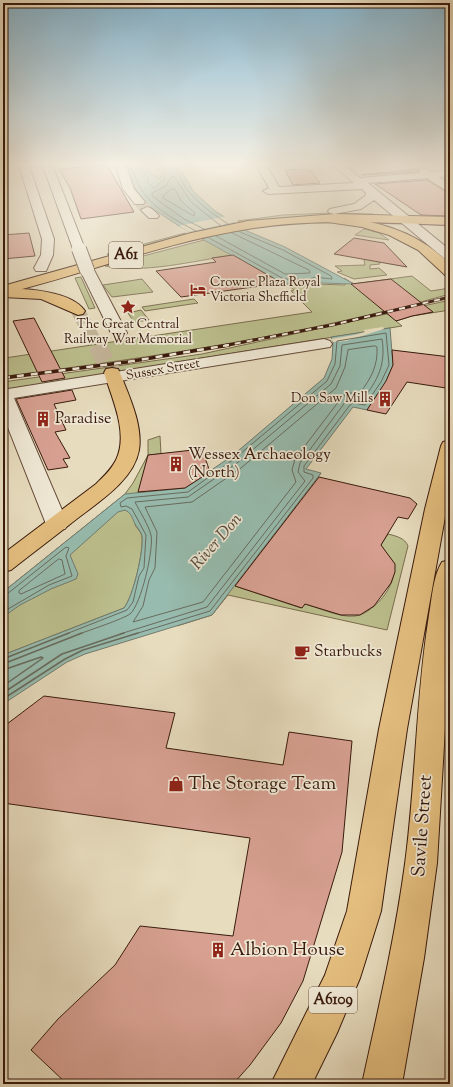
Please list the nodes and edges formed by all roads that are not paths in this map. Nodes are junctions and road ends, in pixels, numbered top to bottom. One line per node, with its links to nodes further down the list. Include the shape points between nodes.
1 (40, 214): 14 (street, via 48,239 47,255)
2 (66, 214): 20 (street, bridge, via 88,270)
3 (333, 214): 5 (street)
4 (398, 214): 7 (street)
5 (329, 215): 7 (main road, A61); 8 (main road, A61, via 296,220); 13 (main road, via 393,232 419,243)
6 (450, 215): 7 (main road, A61)
7 (401, 216): 9 (main road, A61); 11 (street)
8 (243, 221): 14 (main road, A61, via 180,230); 17 (main road, A61)
9 (450, 221)
10 (450, 239): 11 (street)
11 (431, 241): 12 (street); 13 (street)
12 (450, 256)
13 (436, 257): 15 (main road)
14 (41, 268): 16 (main road, A61)
15 (450, 272)
16 (3, 279)
17 (3, 290)
18 (3, 293): 19 (main road, via 48,295)
19 (78, 311)
20 (119, 333)
21 (324, 344): 22 (street, Sussex Street)
22 (113, 376): 23 (street, Sussex Street); 25 (main road, via 131,430 128,455 113,480)
23 (3, 394): 25 (street)
24 (450, 446): 28 (main road, A6109, via 435,509 393,729 364,911 342,978)
25 (57, 524): 26 (main road)
26 (3, 565)
27 (450, 567): 29 (main road, Savile Street, via 438,628 424,831 416,904)
28 (291, 1084)
29 (382, 1084)

